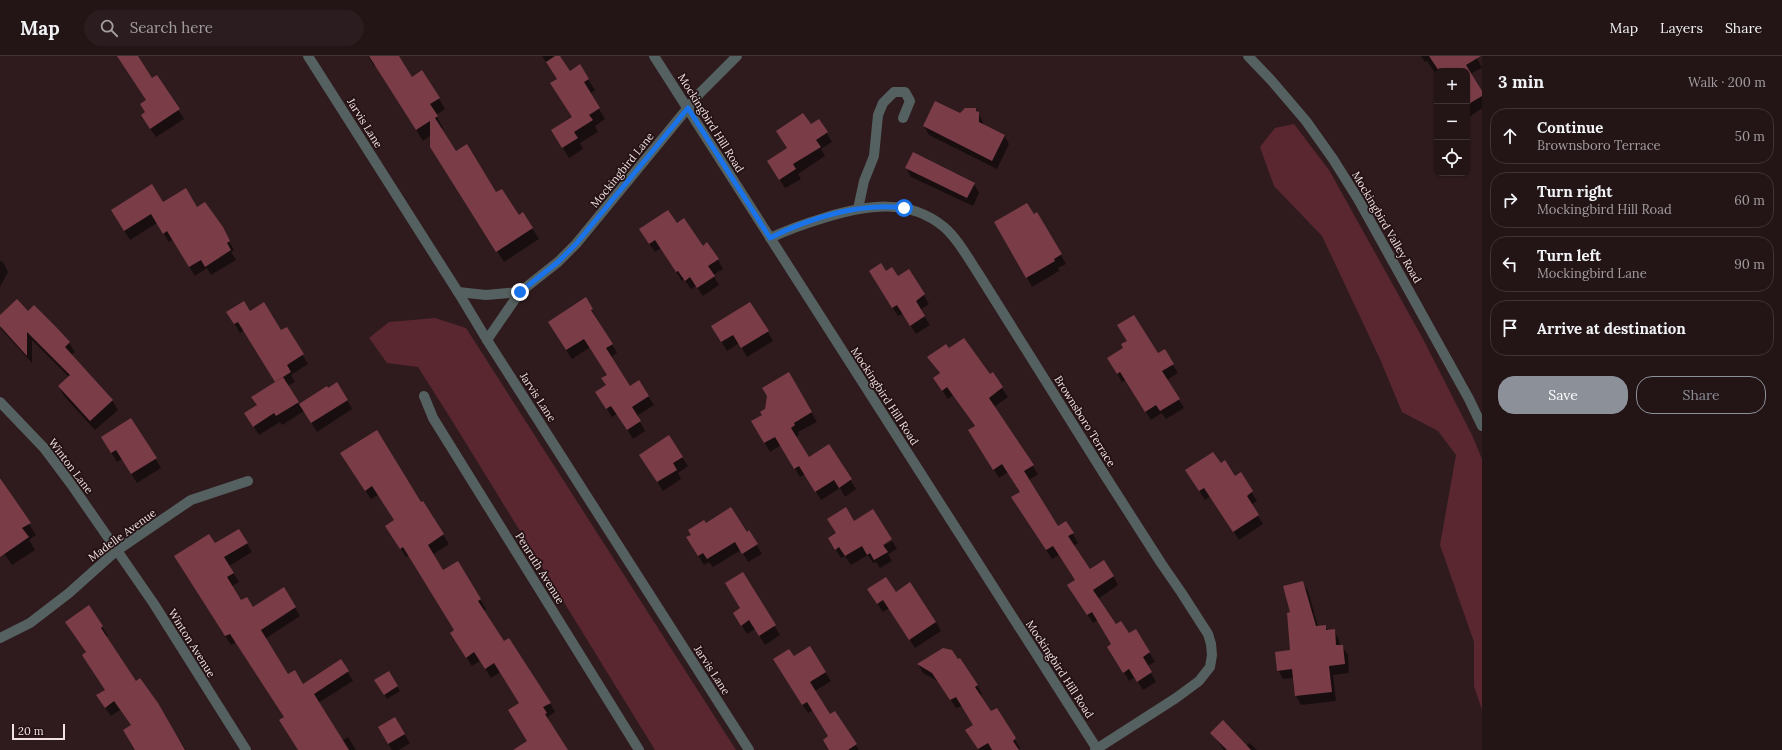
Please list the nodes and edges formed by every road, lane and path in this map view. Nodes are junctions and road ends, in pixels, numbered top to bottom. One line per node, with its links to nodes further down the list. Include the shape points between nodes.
1 (308, 56): 9 (street, Jarvis Lane)
2 (654, 56): 5 (street, Mockingbird Hill Road)
3 (737, 56): 5 (street, Mockingbird Lane)
4 (1248, 56): 14 (street, Mockingbird Valley Road, via 1306,122 1333,158)
5 (688, 108): 8 (street, Mockingbird Hill Road); 10 (street, Mockingbird Lane, via 576,244)
6 (903, 118): 7 (street, via 910,101 905,92 894,92 883,103 878,115 874,156 864,181)
7 (858, 209): 8 (street, Brownsboro Terrace, via 791,228); 18 (street, Brownsboro Terrace, via 877,206 904,208 927,216 944,227 956,240 1208,634 1212,655 1210,667 1199,681)
8 (770, 238): 18 (street, Mockingbird Hill Road)
9 (458, 292): 10 (street, via 486,295); 11 (street, Jarvis Lane)
10 (520, 292): 11 (street, Mockingbird Lane)
11 (487, 340): 21 (street, Jarvis Lane)
12 (424, 396): 20 (street, Penruth Avenue, via 433,418)
13 (0, 402): 16 (street, Winton Lane, via 44,448)
14 (1482, 426)
15 (248, 480): 16 (street, Madelle Avenue, via 191,500)
16 (116, 551): 17 (street, Madelle Avenue, via 69,593 30,623); 19 (street, Winton Avenue, via 154,604)
17 (0, 638)
18 (1096, 749)
19 (246, 750)
20 (639, 750)
21 (749, 750)

